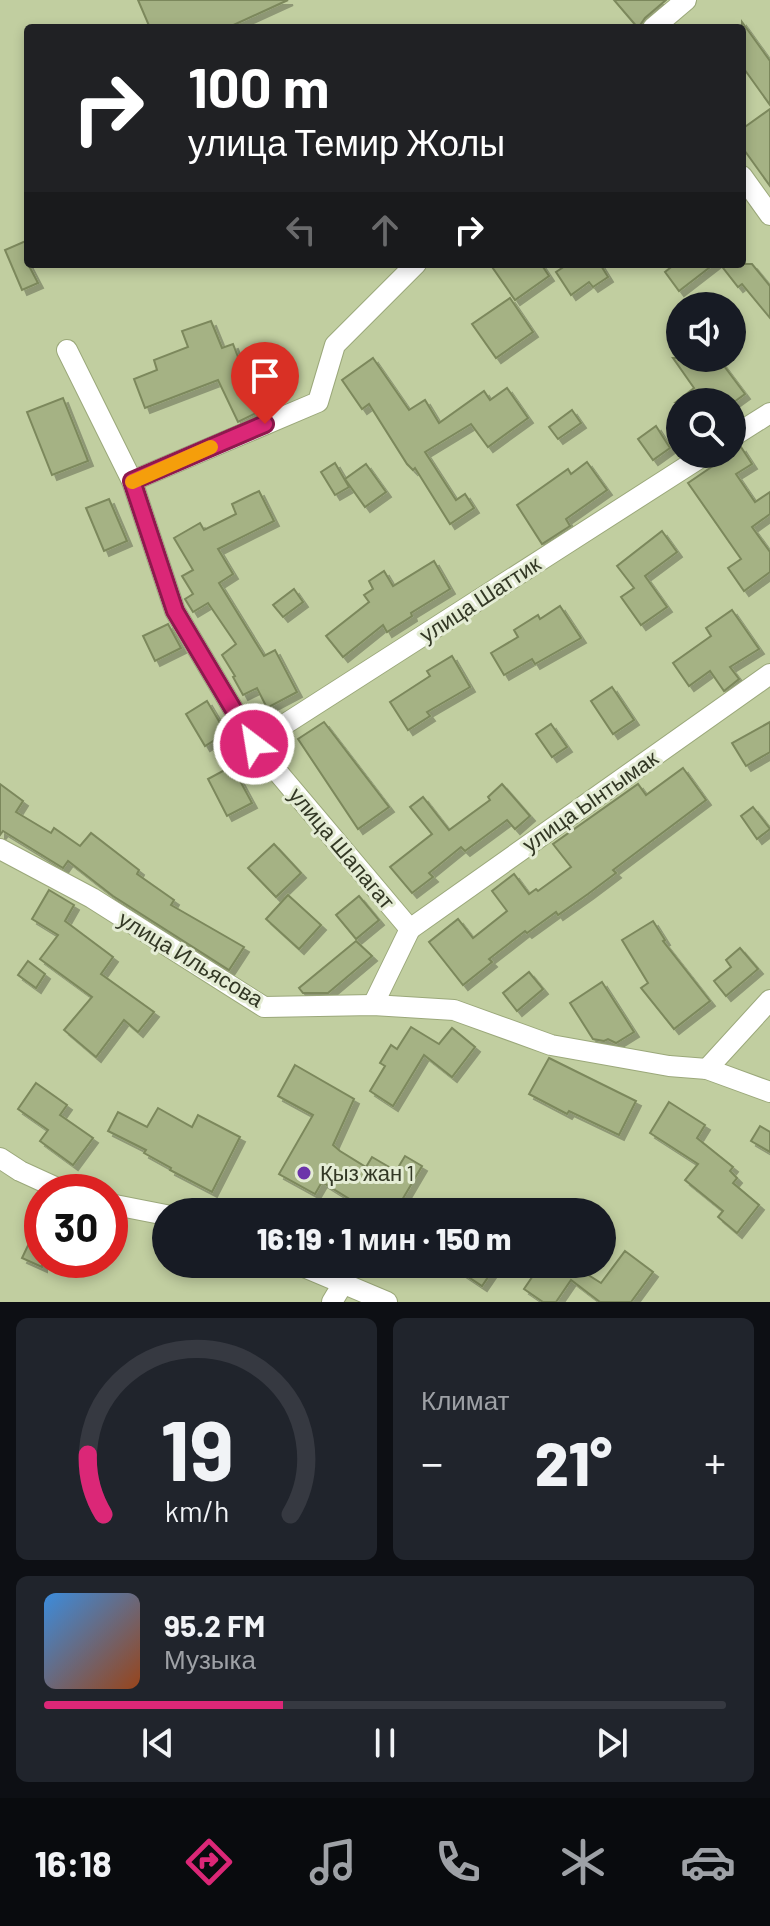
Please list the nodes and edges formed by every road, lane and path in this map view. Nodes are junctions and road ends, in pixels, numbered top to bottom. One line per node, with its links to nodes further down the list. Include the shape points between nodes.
1 (686, 0): 2 (street)
2 (658, 24)
3 (746, 182): 4 (street)
4 (770, 215)
5 (412, 268): 10 (street, via 335,345 318,402)
6 (67, 350): 10 (street, улица Шапагат)
7 (770, 413): 8 (street)
8 (746, 428)
9 (684, 468): 12 (street, улица Шаттик)
10 (132, 481): 12 (street, улица Шапагат, via 175,611)
11 (770, 674): 14 (street, улица Ынтымак)
12 (254, 744): 14 (street, улица Шапагат)
13 (0, 849): 16 (street, улица Ильясова, via 92,898 264,1007)
14 (410, 929): 16 (street, улица Шапагат)
15 (770, 1000): 17 (street)
16 (373, 1005): 17 (street, улица Ильясова, via 454,1010 551,1045)
17 (707, 1069): 18 (street, улица Ильясова)
18 (770, 1092)
19 (0, 1158): 20 (street)
20 (27, 1174)
21 (128, 1208): 22 (street)
22 (152, 1212)
23 (334, 1278): 24 (street)
24 (344, 1282): 25 (street); 26 (street)
25 (332, 1302)
26 (387, 1302)

